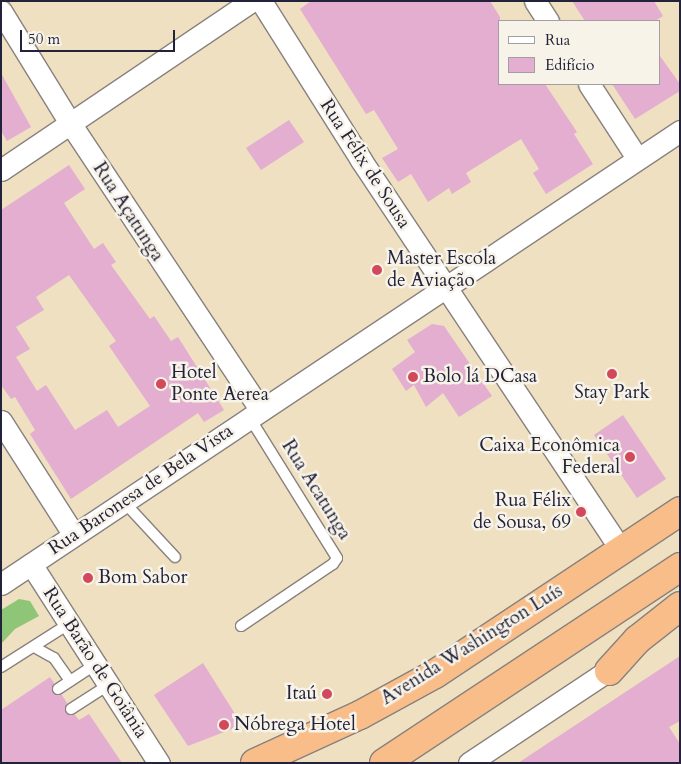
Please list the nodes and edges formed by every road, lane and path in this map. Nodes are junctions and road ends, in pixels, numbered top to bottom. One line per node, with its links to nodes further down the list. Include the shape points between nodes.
1 (252, 1): 7 (street)
2 (261, 1): 11 (street, Rua Félix de Sousa)
3 (535, 1): 5 (street)
4 (1, 11): 7 (street, Rua Açatunga)
5 (547, 20)
6 (590, 85): 9 (street)
7 (70, 124): 10 (street); 12 (street, Rua Açatunga)
8 (680, 131): 9 (street, Rua Baronesa de Bela Vista)
9 (637, 158): 11 (street, Rua Baronesa de Bela Vista)
10 (1, 170)
11 (446, 288): 12 (street, Rua Baronesa de Bela Vista); 17 (street, Rua Félix de Sousa)
12 (255, 414): 14 (street, Rua Baronesa de Bela Vista); 25 (lane, Rua Acatunga, via 337,558 333,564)
13 (1, 421): 16 (street)
14 (124, 502): 16 (street, Rua Baronesa de Bela Vista); 18 (lane)
15 (680, 511): 17 (highway, Avenida Washington Luís)
16 (74, 534): 19 (street, Rua Baronesa de Bela Vista)
17 (621, 550): 35 (highway, Avenida Washington Luís, via 435,674 360,715)
18 (175, 557)
19 (31, 564): 21 (street, Rua Baronesa de Bela Vista); 23 (street, Rua Barão de Goiânia)
20 (680, 567): 36 (highway)
21 (1, 584)
22 (680, 606): 29 (highway, via 637,640)
23 (70, 623): 26 (lane); 27 (street, Rua Barão de Goiânia)
24 (680, 624): 29 (street)
25 (241, 626)
26 (34, 647): 28 (lane); 30 (lane, via 54,658)
27 (96, 664): 30 (lane); 31 (street, Rua Barão de Goiânia)
28 (1, 667)
29 (609, 671): 37 (street)
30 (70, 681): 32 (lane)
31 (110, 684): 33 (lane); 34 (street, Rua Barão de Goiânia)
32 (58, 689)
33 (71, 709)
34 (159, 763)
35 (256, 763)
36 (384, 763)
37 (469, 763)

